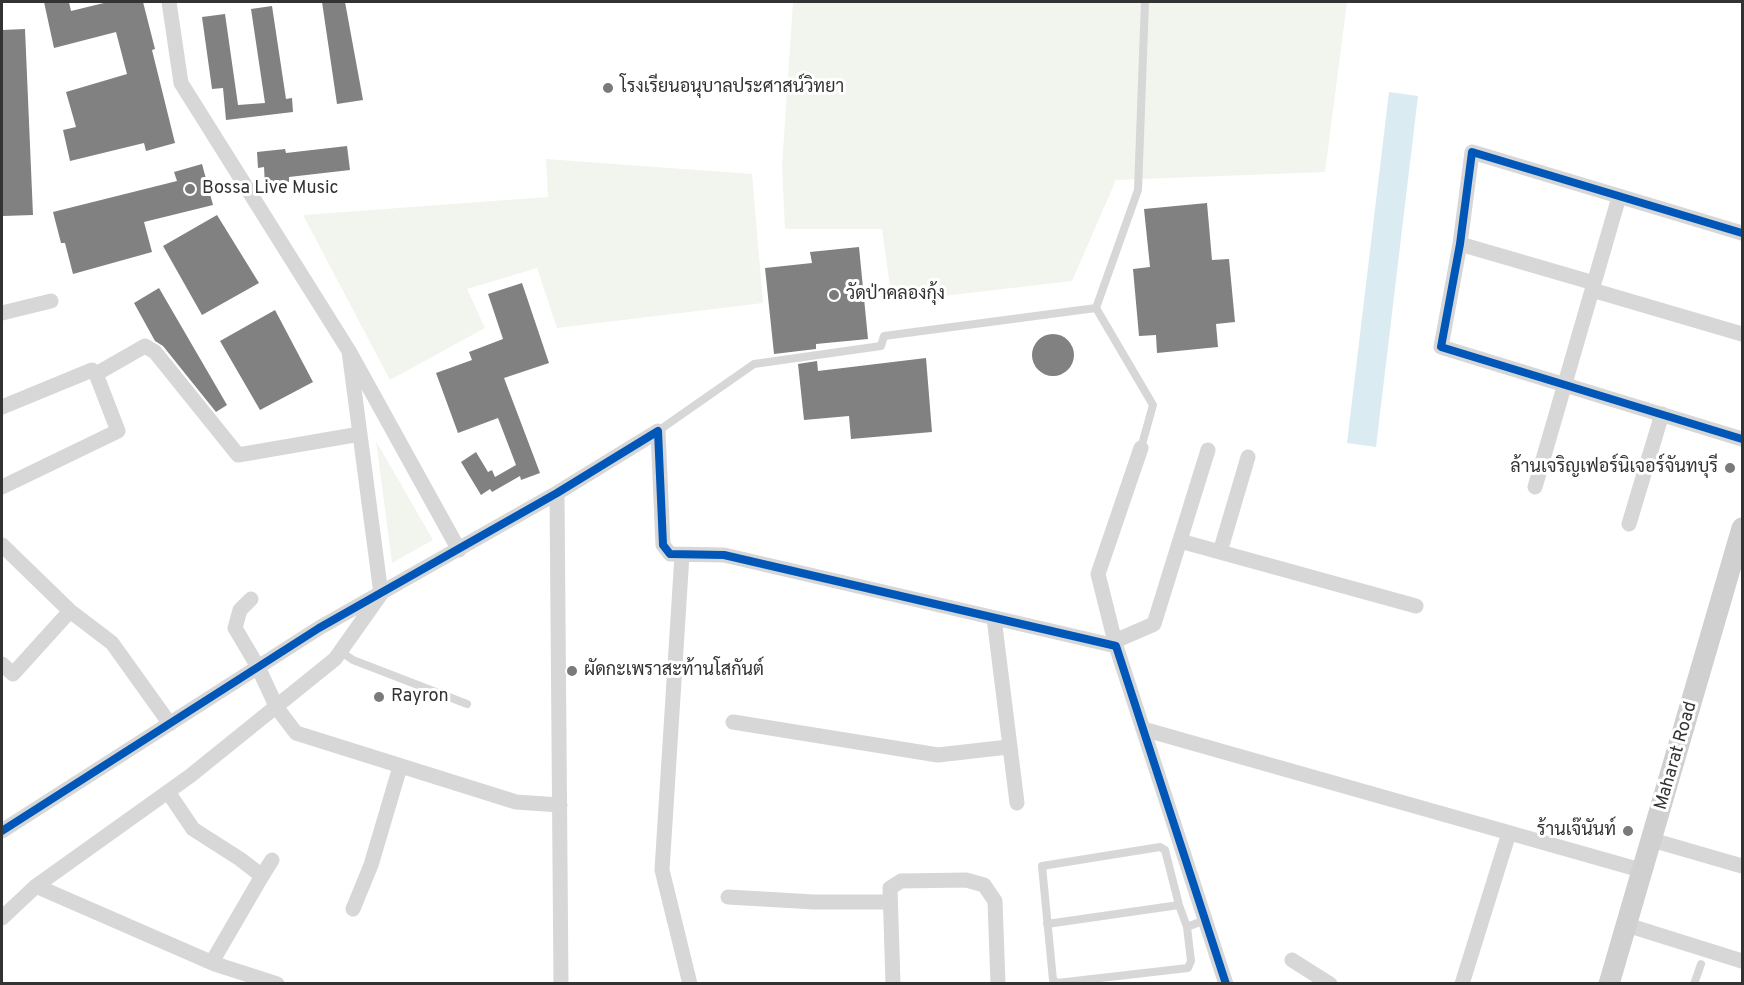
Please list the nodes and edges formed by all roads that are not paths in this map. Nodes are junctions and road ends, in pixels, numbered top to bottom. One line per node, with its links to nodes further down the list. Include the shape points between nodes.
1 (169, 2): 11 (street, via 181,82)
2 (1145, 2): 8 (lane, via 1138,190)
3 (1619, 197): 4 (street); 5 (street, via 1472,152); 6 (street)
4 (1743, 233)
5 (1460, 244): 6 (street); 13 (street, via 1441,347)
6 (1593, 287): 10 (street); 13 (street)
7 (51, 301): 9 (street)
8 (1096, 309): 16 (lane, via 884,336 881,346 754,364); 19 (lane, via 1153,405)
9 (2, 313)
10 (1743, 334)
11 (349, 351): 17 (street); 29 (street)
12 (96, 374): 14 (street, via 92,369); 17 (street, via 145,346 238,455); 22 (street, via 118,431)
13 (1565, 384): 15 (street); 23 (street)
14 (2, 407)
15 (1662, 414): 18 (street); 25 (street)
16 (658, 431): 24 (street); 31 (street, via 663,545 670,554)
17 (360, 434): 32 (street)
18 (1743, 439)
19 (1141, 448): 37 (street, via 1098,574)
20 (1208, 450): 27 (street)
21 (1248, 457): 30 (street)
22 (2, 487)
23 (1535, 487)
24 (557, 493): 29 (street); 50 (street)
25 (1629, 524)
26 (1741, 540): 53 (street, Maharat Road)
27 (1180, 541): 30 (street); 37 (street, via 1154,624)
28 (2, 545): 35 (street)
29 (459, 550): 32 (street)
30 (1220, 552): 34 (street)
31 (682, 555): 36 (street, via 724,555); 74 (street, via 662,870)
32 (381, 594): 38 (street); 40 (street)
33 (251, 599): 40 (street, via 240,610 235,628)
34 (1416, 606)
35 (70, 611): 39 (street, via 14,674); 44 (street, via 112,643)
36 (994, 618): 37 (street); 46 (street)
37 (1115, 644): 45 (street)
38 (340, 651): 41 (lane, via 353,660); 42 (street)
39 (2, 664)
40 (258, 667): 42 (street); 44 (street)
41 (467, 704)
42 (277, 708): 47 (street, via 296,733); 48 (street)
43 (733, 722): 46 (street, via 938,755)
44 (170, 724): 51 (street)
45 (1143, 729): 52 (street); 64 (street)
46 (1008, 747): 49 (street)
47 (400, 767): 50 (street, via 516,802); 62 (street, via 371,865)
48 (168, 792): 57 (street, via 193,829); 58 (street)
49 (1017, 802)
50 (560, 805): 73 (street)
51 (2, 831)
52 (1509, 833): 56 (street); 79 (street)
53 (1652, 840): 55 (street); 56 (street, Maharat Road)
54 (272, 860): 57 (street)
55 (1743, 866)
56 (1644, 871): 66 (street, Maharat Road)
57 (262, 876): 70 (street)
58 (36, 886): 63 (street); 70 (street)
59 (728, 897): 60 (street, via 814,903)
60 (890, 902): 75 (street); 76 (street, via 890,888 901,880 966,880 984,885 994,901)
61 (1179, 905): 65 (lane); 65 (lane, via 1165,850 1156,847 1040,867); 67 (lane)
62 (353, 909)
63 (2, 918)
64 (1205, 920): 67 (lane); 77 (street)
65 (1047, 924): 67 (lane, via 1053,980 1057,983 1188,968 1191,961)
66 (1627, 925): 69 (street); 80 (street, Maharat Road)
67 (1186, 927)
68 (1292, 960): 78 (street)
69 (1743, 961)
70 (212, 962): 72 (street)
71 (1701, 964): 81 (lane)
72 (277, 984)
73 (561, 984)
74 (690, 984)
75 (893, 984)
76 (998, 984)
77 (1226, 984)
78 (1330, 984)
79 (1462, 984)
80 (1610, 984)
81 (1694, 984)

